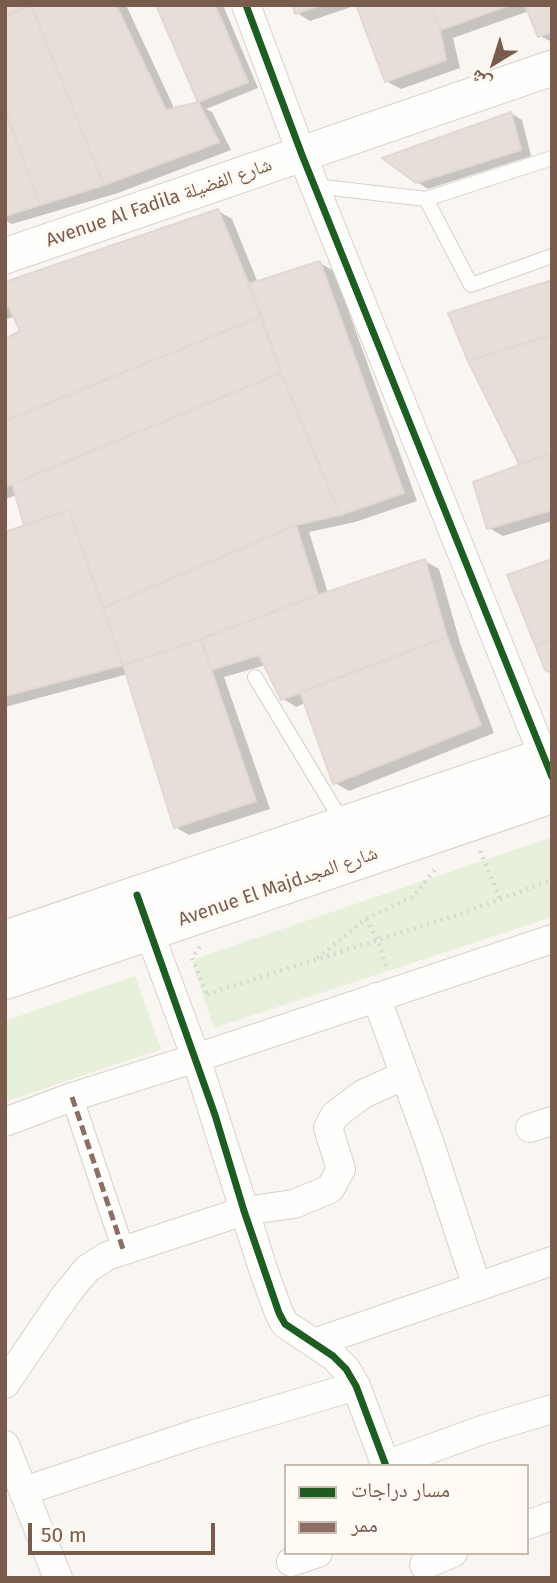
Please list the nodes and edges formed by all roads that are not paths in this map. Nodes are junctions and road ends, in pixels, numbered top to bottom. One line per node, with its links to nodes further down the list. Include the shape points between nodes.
1 (246, 5): 3 (street)
2 (552, 68): 3 (street, Avenue Al Fadila شارع الفضيلة)
3 (302, 155): 5 (street); 7 (street, Avenue Al Fadila شارع الفضيلة)
4 (552, 158): 6 (lane)
5 (315, 186): 6 (lane); 10 (street)
6 (426, 199): 8 (lane, via 471,285)
7 (5, 256)
8 (552, 256)
9 (255, 677): 12 (lane)
10 (549, 763): 12 (main road, Avenue El Majdشارع المجد)
11 (552, 794): 13 (main road, Avenue El Majdشارع المجد)
12 (344, 825): 13 (main road); 14 (main road, Avenue El Majdشارع المجد)
13 (358, 860): 15 (main road, Avenue El Majdشارع المجد)
14 (137, 895): 15 (street); 17 (main road, Avenue El Majdشارع المجد)
15 (148, 931): 18 (main road, Avenue El Majdشارع المجد); 20 (street)
16 (552, 939): 19 (street)
17 (5, 940)
18 (5, 980)
19 (385, 994): 20 (street); 21 (street)
20 (196, 1058): 22 (street); 24 (street)
21 (405, 1075): 24 (street, via 363,1094 335,1115 328,1128 341,1169 330,1189 293,1204); 27 (street)
22 (72, 1097): 23 (street); 25 (street)
23 (5, 1122)
24 (244, 1211): 25 (street); 28 (street, via 285,1324)
25 (123, 1249): 29 (street, via 87,1269)
26 (552, 1261): 27 (street)
27 (477, 1287): 28 (street)
28 (314, 1343): 30 (street, via 346,1369)
29 (5, 1384)
30 (356, 1386): 33 (street); 35 (street)
31 (552, 1409): 34 (street)
32 (5, 1445): 35 (street)
33 (386, 1464)
34 (389, 1464)
35 (24, 1491): 42 (street)
36 (552, 1516): 37 (street)
37 (529, 1524)
38 (313, 1555): 40 (street)
39 (448, 1555): 41 (street)
40 (291, 1563)
41 (423, 1565)
42 (58, 1578)

